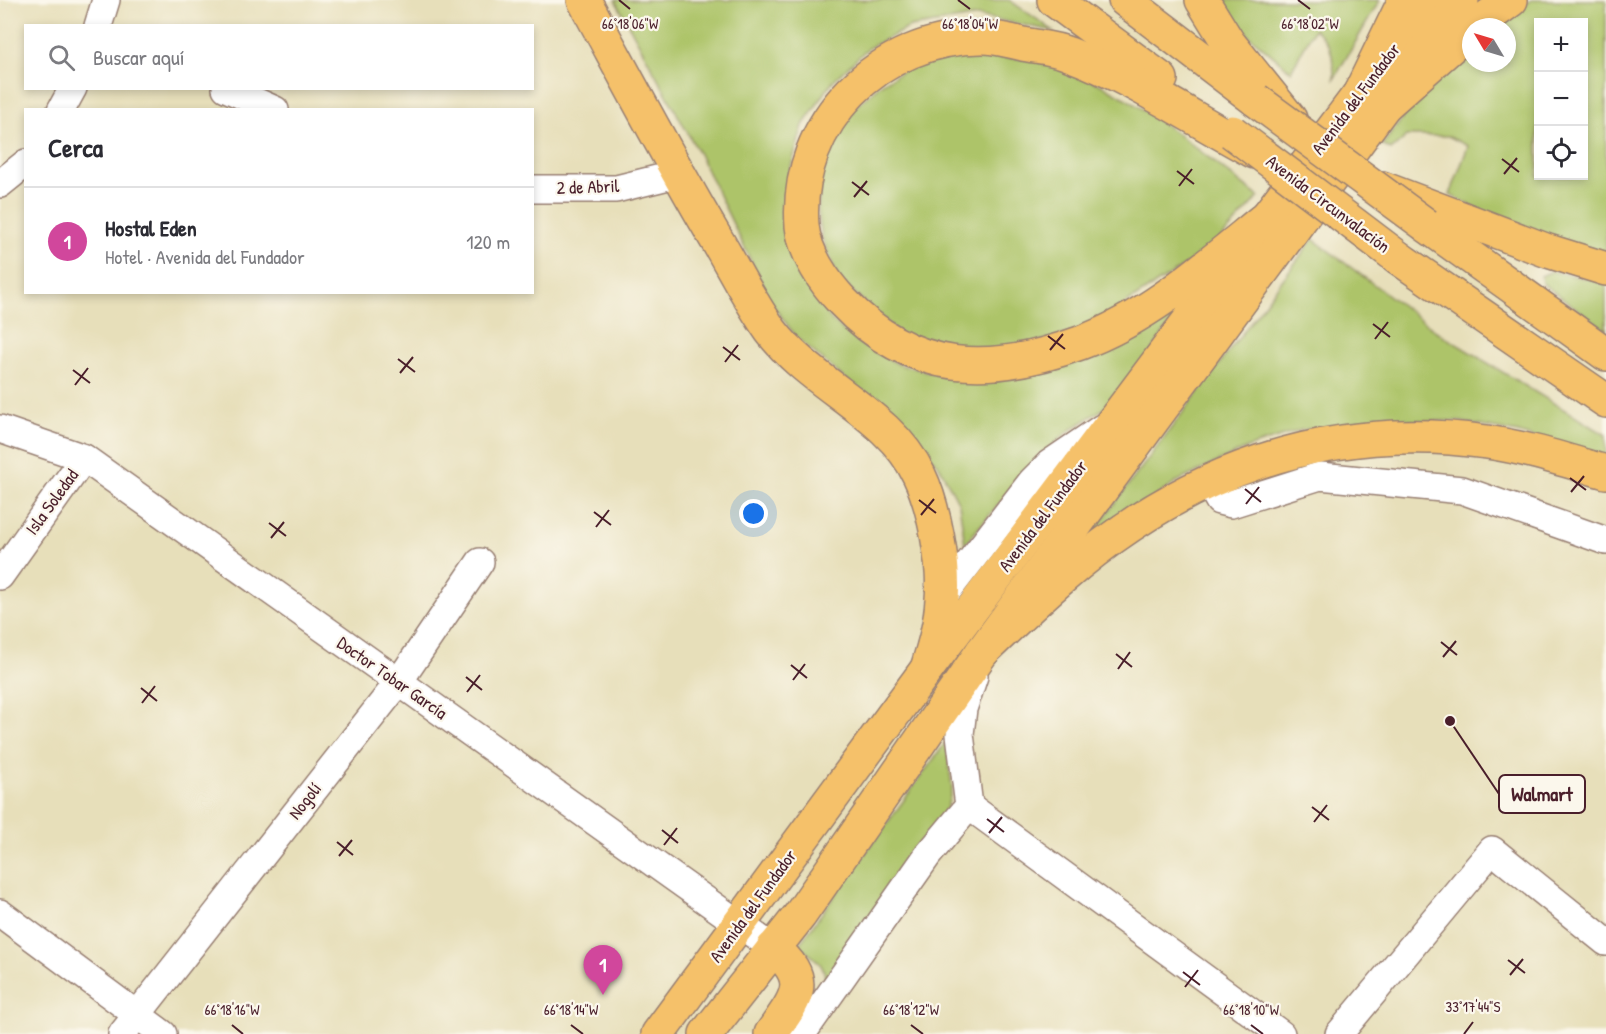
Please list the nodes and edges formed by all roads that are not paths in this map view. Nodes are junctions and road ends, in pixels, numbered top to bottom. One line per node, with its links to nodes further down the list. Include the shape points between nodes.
1 (106, 0): 11 (street)
2 (585, 0): 20 (main road)
3 (1054, 0): 19 (main road, Avenida Circunvalación)
4 (1125, 0): 15 (main road)
5 (1202, 0): 15 (main road)
6 (1405, 0): 16 (main road)
7 (1430, 0): 16 (main road, Avenida del Fundador)
8 (1462, 0): 16 (main road, Avenida del Fundador)
9 (1511, 0): 10 (main road)
10 (1487, 18)
11 (99, 24)
12 (1462, 36): 16 (main road)
13 (72, 90): 17 (street)
14 (230, 90): 18 (street)
15 (1260, 95): 23 (main road, bridge, via 1302,134 1368,183)
16 (1372, 100): 22 (main road, Avenida del Fundador); 36 (main road, Avenida del Fundador)
17 (62, 108)
18 (271, 108)
19 (1229, 135): 22 (main road, via 1118,75 1066,52 985,37 941,40 899,55 869,74 838,105 813,149 804,191 802,227 812,260 831,289 860,320 896,346 937,360 984,364 1032,358 1082,342 1129,320); 26 (main road, Avenida Circunvalación, bridge)
20 (677, 174): 21 (street, 2 de Abril, via 616,189); 35 (main road, via 772,332 909,454 930,505)
21 (534, 189)
22 (1269, 215): 27 (main road, Avenida del Fundador)
23 (1432, 217): 24 (main road); 25 (main road)
24 (1606, 269)
25 (1606, 354)
26 (1606, 401)
27 (1118, 417): 35 (street, via 1049,464 1032,481); 37 (main road, Avenida del Fundador)
28 (0, 429): 29 (street, Doctor Tobar García)
29 (84, 458): 34 (street, Isla Soledad); 38 (street, Doctor Tobar García)
30 (1606, 472): 31 (main road, via 1490,442 1442,437 1332,442 1287,451)
31 (1208, 482): 32 (street, via 1219,501 1231,504 1320,476 1462,490); 36 (main road, via 1114,538 1063,577)
32 (1606, 541)
33 (480, 562): 38 (street, Nogolí)
34 (0, 576)
35 (942, 598): 37 (main road)
36 (982, 652): 39 (street, via 963,709 960,734); 43 (main road, Avenida del Fundador, via 800,915)
37 (927, 669): 41 (main road, Avenida del Fundador)
38 (398, 683): 41 (street, Doctor Tobar García); 44 (street, Nogolí)
39 (969, 806): 49 (street, via 928,855); 50 (street)
40 (0, 913): 44 (street)
41 (740, 924): 43 (street, Doctor Tobar García); 46 (main road, Avenida del Fundador)
42 (1606, 942): 51 (street, via 1492,850)
43 (773, 948): 47 (main road, Avenida del Fundador); 48 (main road, via 795,969 798,981 793,1000)
44 (129, 1024): 45 (street)
45 (163, 1034)
46 (658, 1034)
47 (706, 1034)
48 (771, 1034)
49 (802, 1034)
50 (1281, 1034)
51 (1339, 1034)

